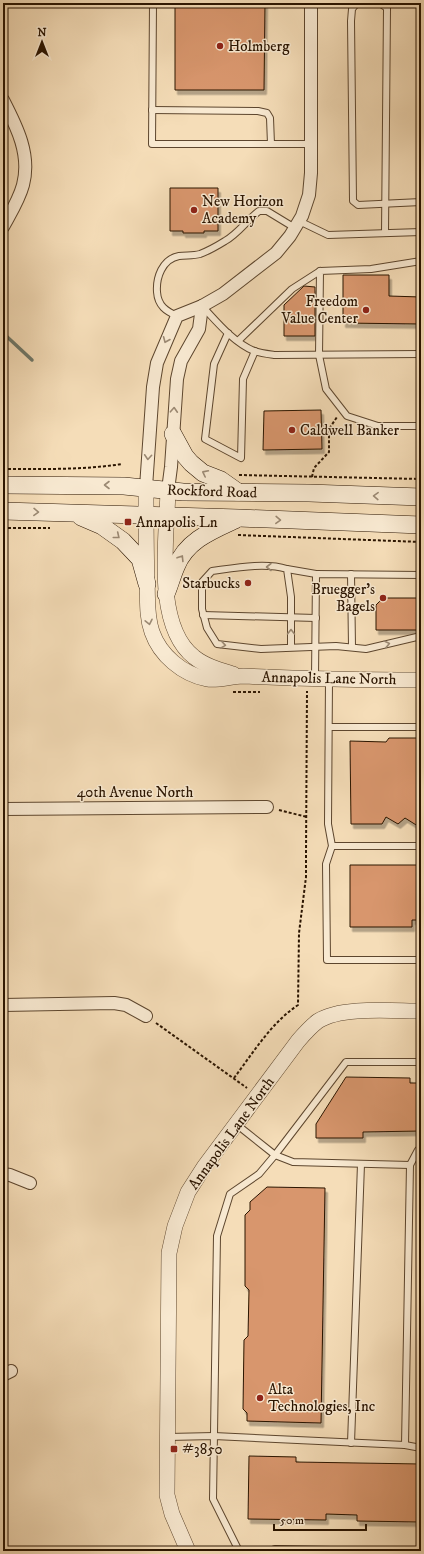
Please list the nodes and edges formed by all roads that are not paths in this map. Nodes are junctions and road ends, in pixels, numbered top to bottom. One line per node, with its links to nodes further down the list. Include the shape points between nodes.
1 (153, 3): 6 (lane)
2 (311, 3): 8 (street)
3 (357, 3): 10 (lane, via 352,9 351,21 353,201 358,205)
4 (374, 3): 10 (lane, via 387,8)
5 (3, 100): 12 (street, via 19,133 25,166 23,185)
6 (152, 110): 7 (lane, via 267,113 270,118); 7 (lane, via 152,144)
7 (271, 144): 8 (lane)
8 (311, 144): 11 (street, via 309,195)
9 (421, 202): 10 (lane)
10 (386, 203): 14 (lane)
11 (297, 225): 14 (lane, via 328,235); 17 (street, via 276,253 223,294); 18 (lane, via 259,210 226,241 201,254 178,256 170,260 160,271 157,297 166,311)
12 (3, 227)
13 (421, 232): 14 (lane)
14 (384, 233)
15 (421, 261): 16 (lane, via 371,269)
16 (320, 271): 20 (lane, via 292,289); 22 (lane)
17 (202, 306): 18 (street); 19 (lane); 25 (street, one-way to 17, via 177,378 181,361 199,329)
18 (177, 316): 27 (street, one-way to 27, via 157,363)
19 (228, 333): 20 (lane); 21 (lane, via 214,364 205,439 241,458 243,379)
20 (238, 341): 21 (lane)
21 (254, 351): 22 (lane, via 275,355)
22 (319, 354): 23 (lane); 24 (lane, via 326,389 347,416 378,426)
23 (421, 354)
24 (421, 426)
25 (173, 434): 28 (street); 29 (main road, one-way to 25, via 221,480 203,473 191,463)
26 (3, 485): 27 (main road, Rockford Road, one-way to 26)
27 (146, 487): 28 (main road, Rockford Road); 33 (street, Annapolis Lane North)
28 (168, 490): 29 (main road, Rockford Road); 34 (street, Annapolis Lane North)
29 (238, 492): 30 (main road, Rockford Road, one-way to 29)
30 (421, 497)
31 (3, 512): 32 (main road, Rockford Road, one-way to 32)
32 (70, 513): 33 (main road, Rockford Road); 41 (main road, one-way to 41, via 102,526 123,542 140,559)
33 (146, 515): 34 (main road, Rockford Road); 41 (street, Annapolis Lane North)
34 (167, 516): 35 (main road, Rockford Road); 42 (street, Annapolis Lane North)
35 (239, 518): 36 (main road, Rockford Road, one-way to 36); 42 (main road, one-way to 35, via 176,567 189,547 205,534)
36 (421, 526)
37 (287, 569): 38 (lane); 43 (lane, one-way to 43, via 278,566 243,566 212,571 202,582); 44 (lane)
38 (316, 574): 39 (lane); 45 (lane)
39 (351, 574): 40 (lane); 49 (lane)
40 (421, 575)
41 (147, 584): 50 (street, Annapolis Lane North, one-way to 50, via 147,612 151,631 159,648 170,660 189,673 208,679)
42 (166, 594): 50 (street, Annapolis Lane North, via 170,618 186,650 212,667)
43 (203, 615): 44 (lane); 48 (lane, one-way to 48, via 207,628 217,644 261,649)
44 (291, 618): 45 (lane); 48 (lane, one-way to 44)
45 (316, 618): 47 (lane)
46 (421, 636): 49 (lane, one-way to 46, via 366,649)
47 (316, 646): 48 (lane); 49 (lane); 52 (lane)
48 (291, 647)
49 (352, 647)
50 (238, 676): 52 (street, Annapolis Lane North)
51 (421, 680): 52 (street, Annapolis Lane North)
52 (317, 683): 53 (lane)
53 (328, 727): 54 (lane); 57 (lane, via 328,824)
54 (421, 727)
55 (267, 807): 56 (street, 40th Avenue North)
56 (3, 809)
57 (332, 846): 58 (lane); 59 (lane, via 326,864 327,960)
58 (421, 846)
59 (421, 960)
60 (3, 1004): 62 (street, via 114,1003 126,1005)
61 (421, 1011): 64 (street, Annapolis Lane North, via 358,1011 319,1020 298,1041)
62 (146, 1016)
63 (421, 1062): 66 (lane, via 346,1062)
64 (236, 1124): 66 (lane); 72 (street, Annapolis Lane North, via 188,1192 172,1235 169,1253)
65 (421, 1150): 68 (lane, via 418,1150)
66 (275, 1155): 67 (lane, via 293,1162); 71 (lane, via 259,1174 230,1194 217,1236)
67 (361, 1164): 68 (lane); 73 (lane)
68 (410, 1165): 74 (lane)
69 (3, 1174): 70 (street)
70 (30, 1183)
71 (214, 1436): 72 (lane); 73 (lane); 77 (lane, via 213,1499)
72 (168, 1437): 76 (street, Annapolis Lane North, via 167,1495)
73 (351, 1443): 74 (lane)
74 (405, 1445): 75 (lane)
75 (421, 1448)
76 (188, 1551)
77 (240, 1551)
78 (270, 1551): 79 (lane)
79 (388, 1551)

